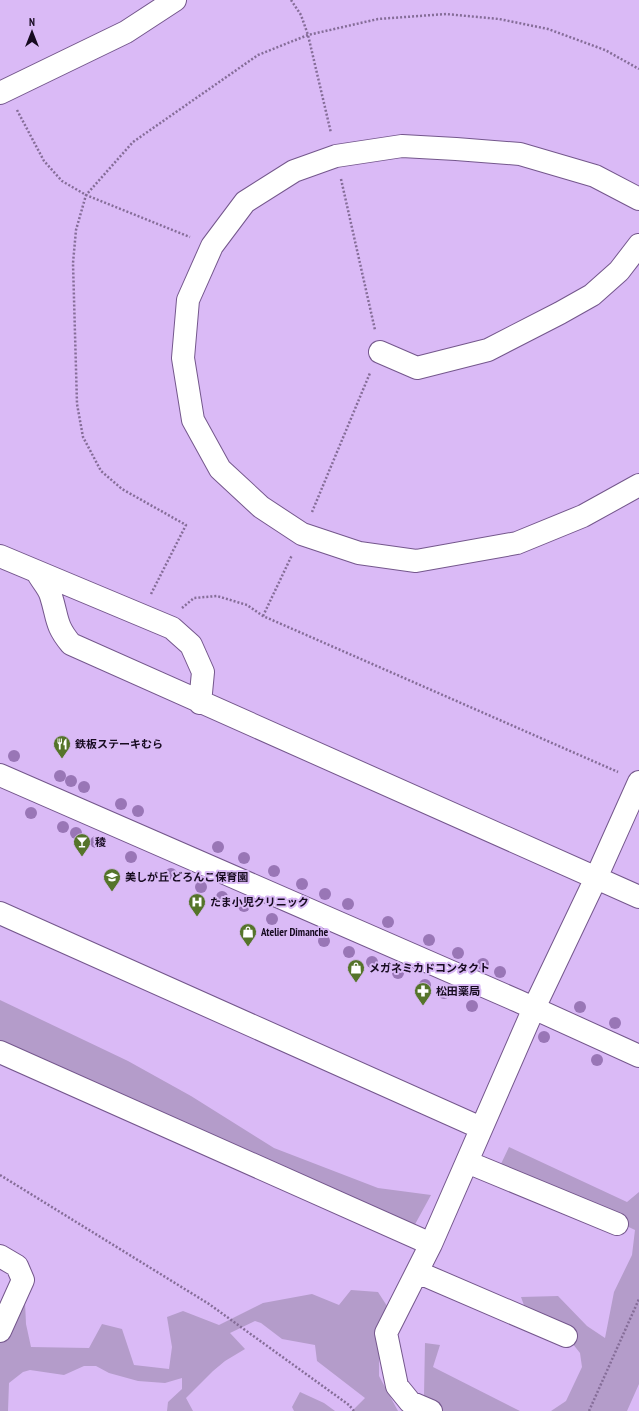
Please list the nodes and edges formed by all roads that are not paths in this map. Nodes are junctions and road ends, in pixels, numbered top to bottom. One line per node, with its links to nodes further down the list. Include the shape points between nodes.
1 (175, 0): 2 (street, via 126,32)
2 (3, 91)
3 (639, 199): 6 (street, via 595,176 520,154 402,146 336,156 294,171 245,202 212,246 188,300 183,358 193,420 220,469 261,507 302,534 359,552 416,561 518,543 584,516)
4 (639, 245): 5 (street, via 619,271 592,295 488,350 417,368)
5 (380, 352)
6 (639, 485)
7 (0, 556): 8 (street)
8 (36, 572): 9 (street, via 51,595 55,616 62,633 71,644); 9 (street, via 172,628 191,645 203,672)
9 (200, 702): 12 (street)
10 (0, 775): 15 (street)
11 (639, 782): 12 (street)
12 (596, 878): 13 (street); 15 (street)
13 (639, 897)
14 (0, 914): 18 (street)
15 (534, 1008): 17 (street); 18 (street)
16 (0, 1052): 21 (street)
17 (639, 1056)
18 (481, 1128): 19 (street)
19 (467, 1162): 20 (street); 21 (street)
20 (617, 1224)
21 (431, 1244): 23 (street)
22 (0, 1256): 24 (street, via 17,1266 23,1280)
23 (417, 1272): 25 (street); 26 (street, via 386,1333 397,1386 410,1402)
24 (0, 1331)
25 (566, 1336)
26 (431, 1411)

